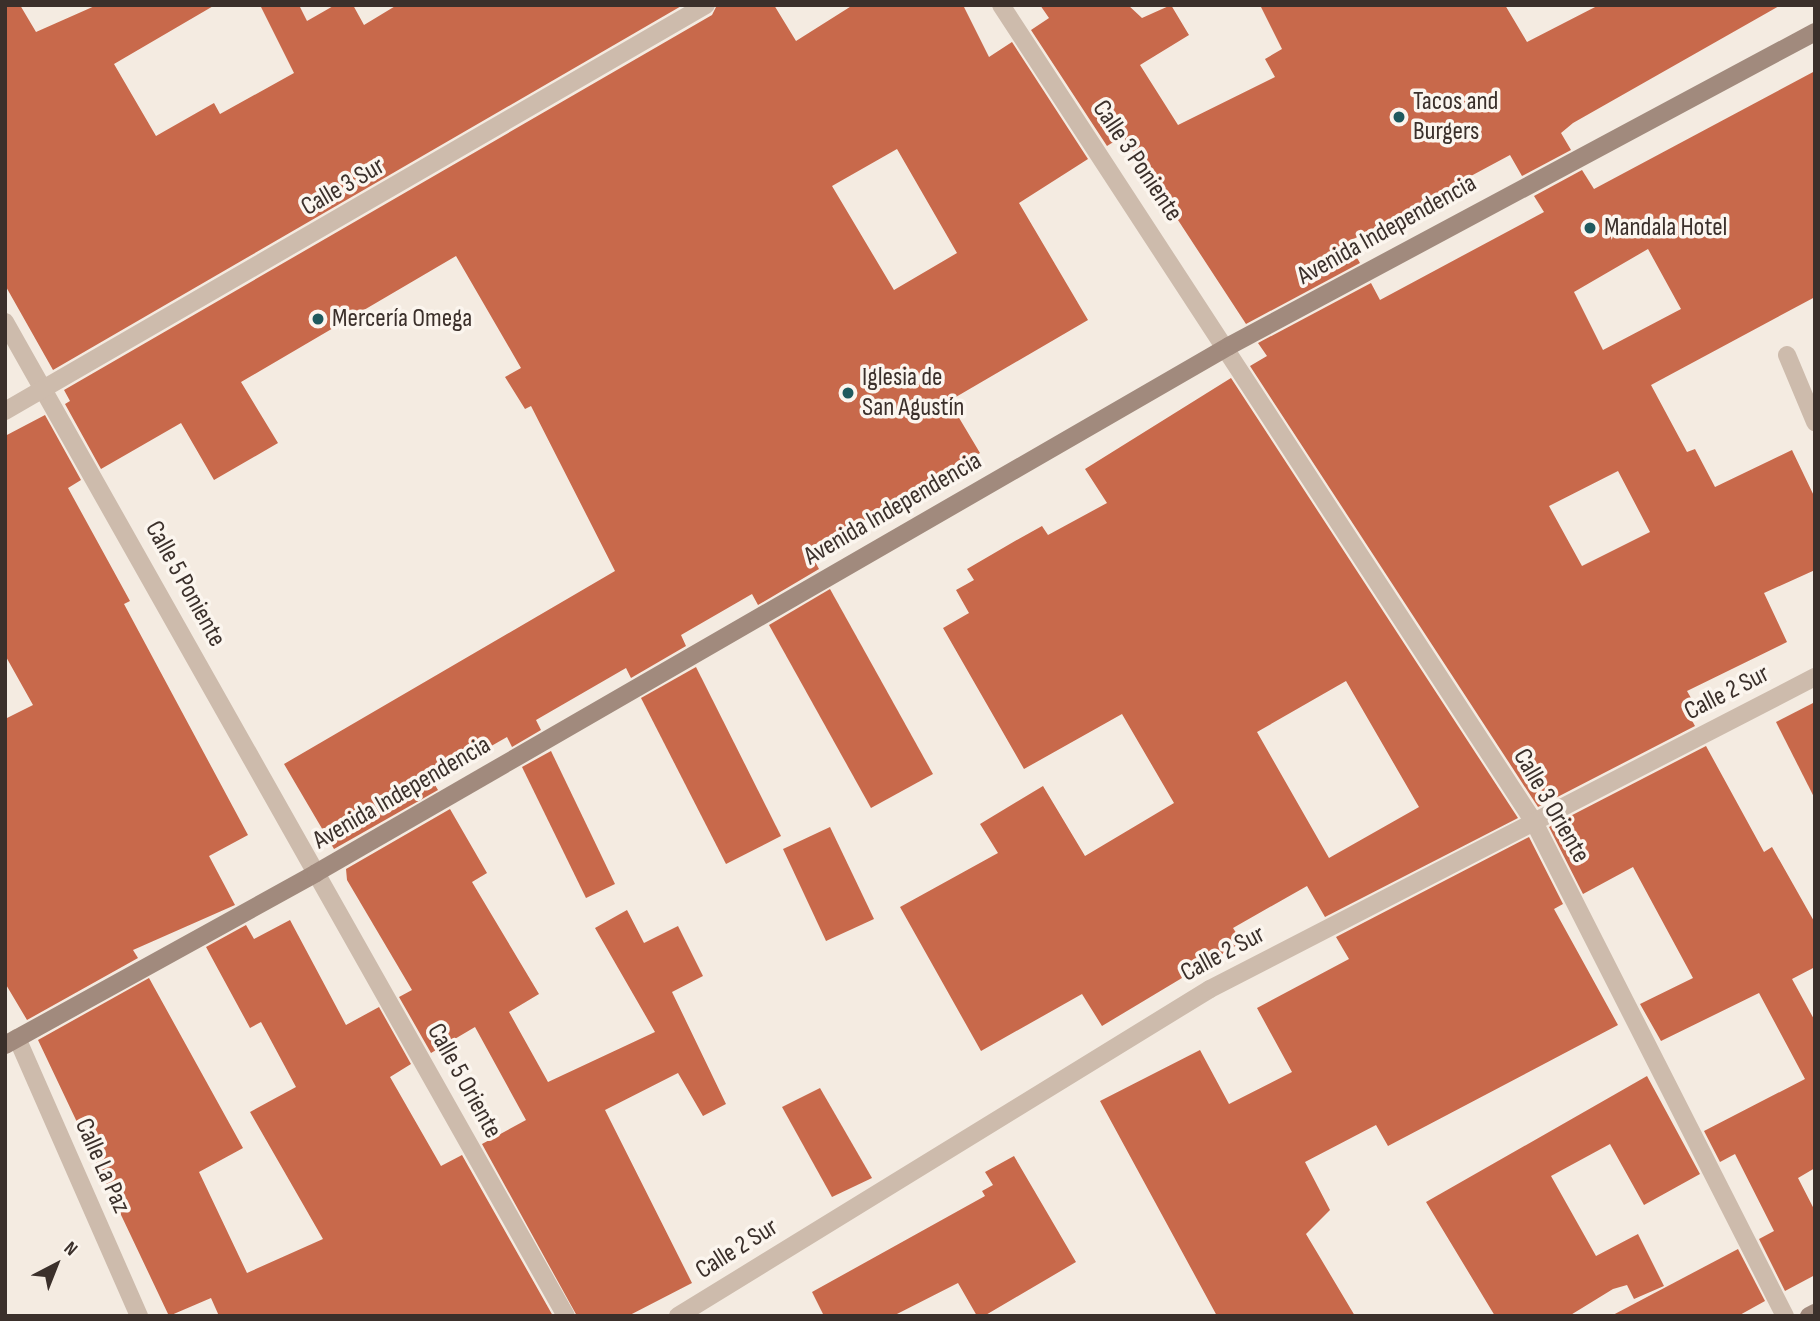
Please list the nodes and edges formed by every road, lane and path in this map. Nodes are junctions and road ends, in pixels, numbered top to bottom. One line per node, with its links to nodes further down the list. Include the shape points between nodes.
1 (706, 5): 7 (street, Calle 3 Sur)
2 (1001, 5): 5 (street, Calle 3 Poniente)
3 (1815, 32): 5 (main road, Avenida Independencia)
4 (5, 322): 7 (street, Calle 5 Poniente)
5 (1229, 346): 11 (street, Calle 3 Oriente); 12 (main road, Avenida Independencia)
6 (1787, 355): 9 (street)
7 (46, 391): 8 (street, Calle 3 Sur); 12 (street, Calle 5 Poniente)
8 (5, 411)
9 (1815, 422)
10 (1815, 677): 11 (street, Calle 2 Sur)
11 (1534, 822): 17 (street, Calle 2 Sur, via 1210,989); 18 (street, Calle 3 Oriente)
12 (316, 873): 13 (main road, Avenida Independencia); 16 (street, Calle 5 Oriente)
13 (11, 1041): 15 (street, Calle La Paz)
14 (1815, 1313): 19 (main road)
15 (139, 1316)
16 (566, 1316)
17 (678, 1316)
18 (1785, 1316)
19 (1809, 1316)

